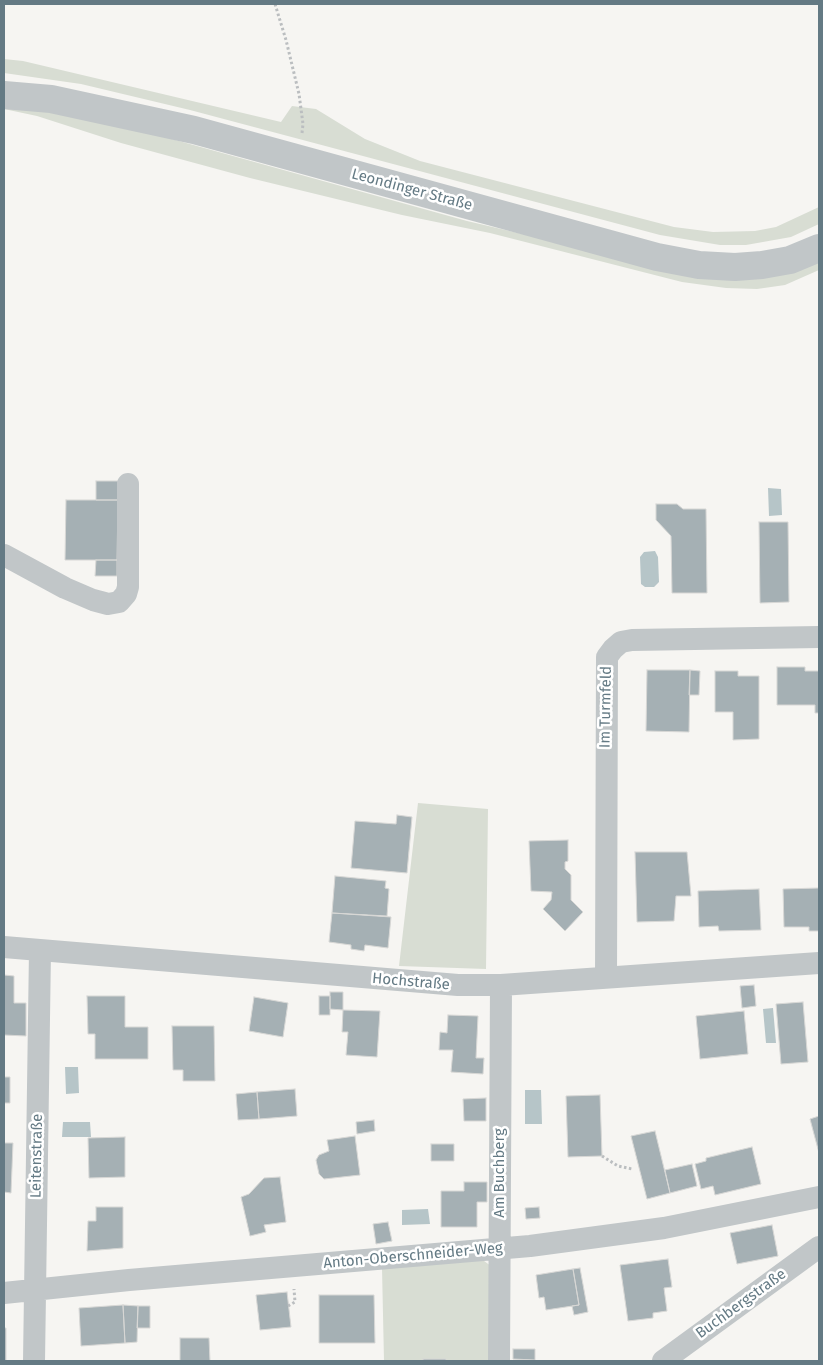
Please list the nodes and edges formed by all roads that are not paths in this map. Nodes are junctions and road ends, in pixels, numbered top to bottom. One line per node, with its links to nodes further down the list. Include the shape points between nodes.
1 (4, 95): 2 (street, Leondinger Straße, via 61,101 194,130 657,257 698,265 762,265 790,260)
2 (819, 248)
3 (128, 484): 4 (street, via 128,587 119,602 108,604 94,600)
4 (4, 555)
5 (819, 637): 9 (street, Im Turmfeld, via 632,640 621,642 607,657)
6 (4, 947): 7 (street, Hochstraße)
7 (40, 950): 10 (street, Hochstraße, via 458,986); 14 (street, Leitenstraße)
8 (819, 963): 9 (street, Hochstraße)
9 (606, 977): 10 (street, Hochstraße)
10 (501, 985): 13 (street, Am Buchberg)
11 (819, 1197): 13 (street, Anton-Oberschneider-Weg, via 664,1228)
12 (819, 1247): 18 (street, Buchbergstraße)
13 (500, 1248): 14 (street, Anton-Oberschneider-Weg); 17 (street, Am Buchberg)
14 (35, 1290): 15 (street, Anton-Oberschneider-Weg); 16 (street, Leitenstraße)
15 (4, 1293)
16 (34, 1361)
17 (499, 1361)
18 (663, 1361)

